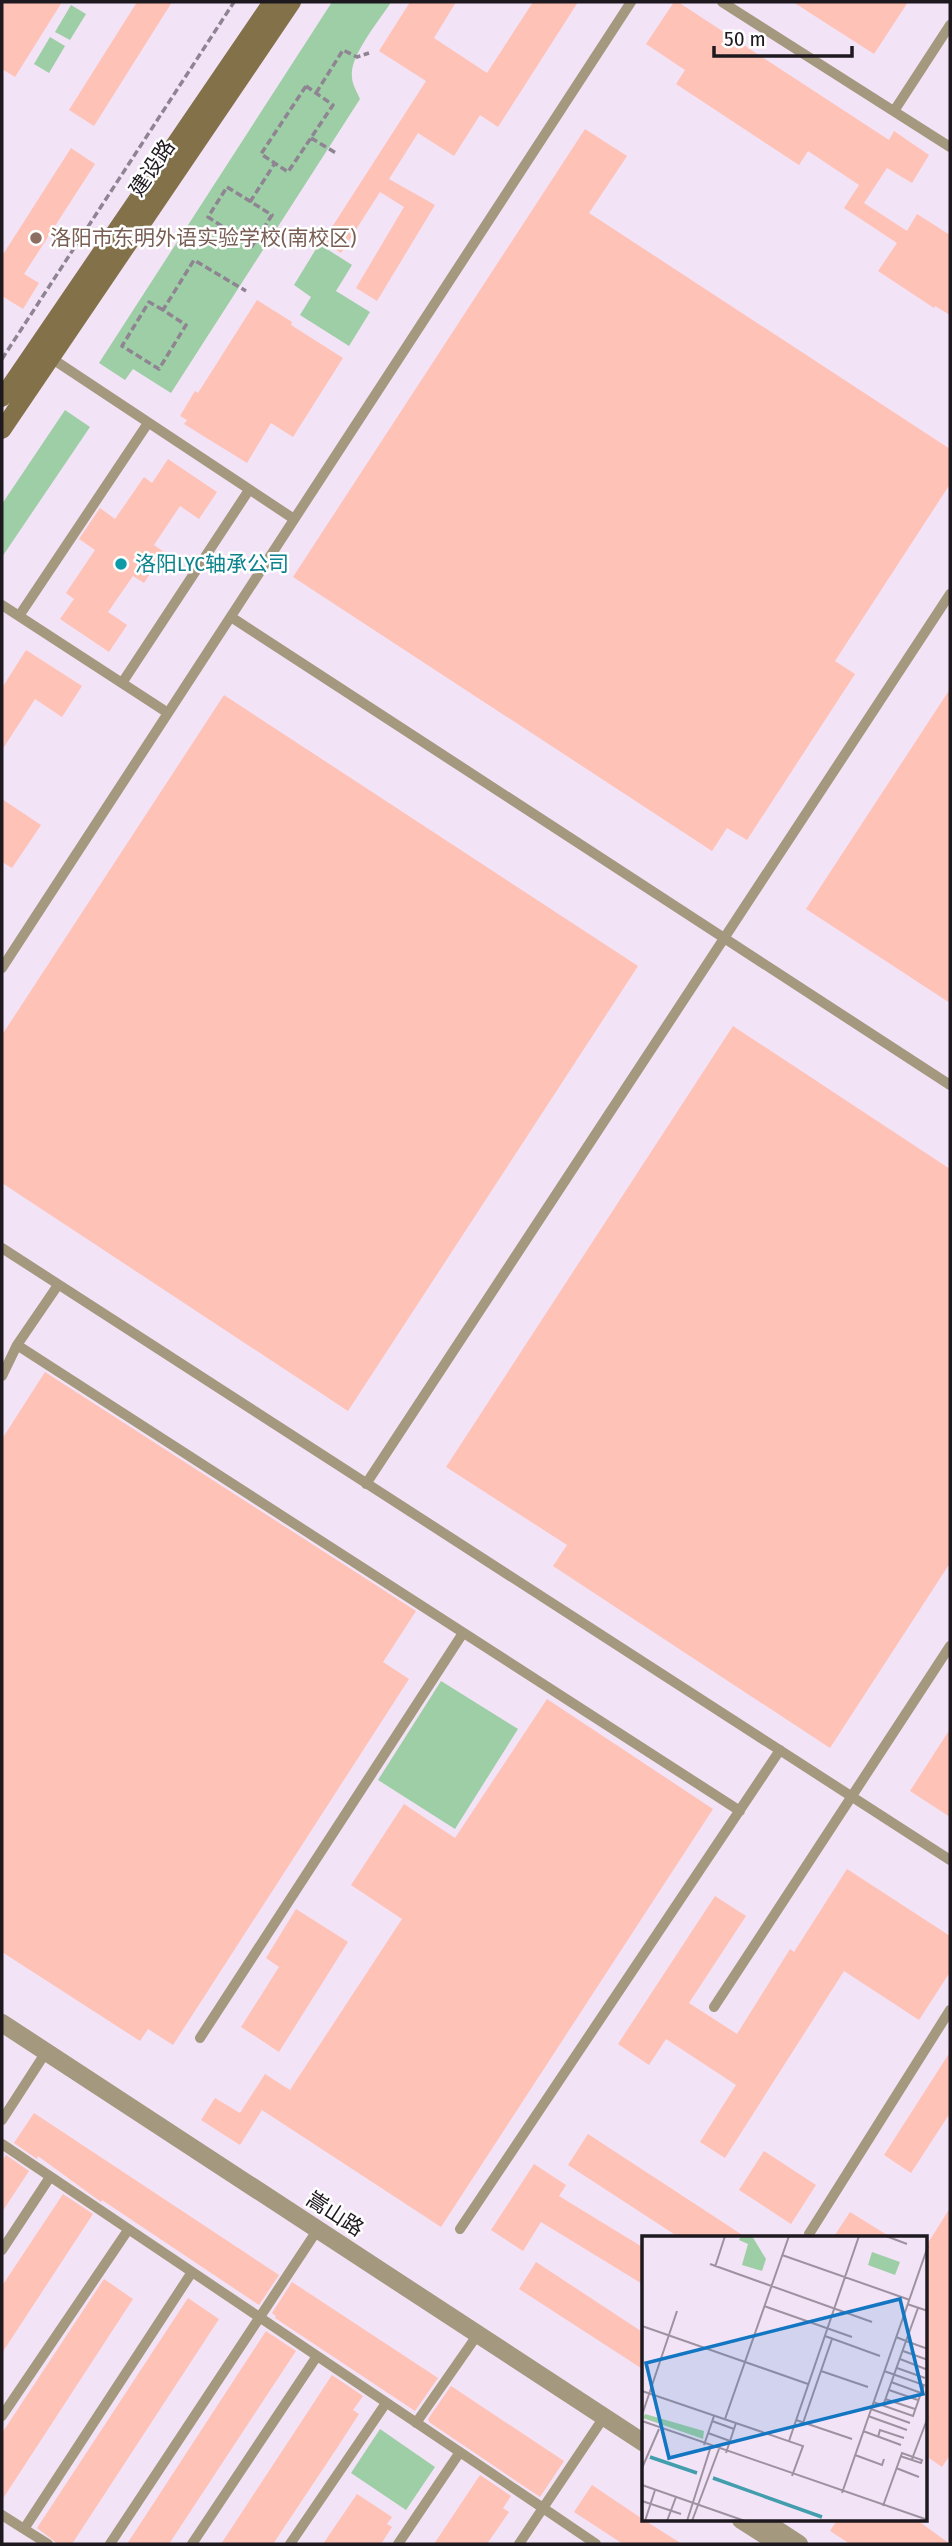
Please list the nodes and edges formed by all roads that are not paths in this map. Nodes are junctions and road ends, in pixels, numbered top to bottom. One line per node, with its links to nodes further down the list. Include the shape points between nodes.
1 (272, 2): 8 (street, 建设路)
2 (292, 2): 8 (street, 建设路)
3 (631, 2): 13 (lane)
4 (722, 2): 6 (lane)
5 (950, 25): 6 (lane)
6 (894, 111): 7 (lane)
7 (950, 147)
8 (43, 353): 9 (street, 建设路); 10 (street, 建设路); 11 (lane)
9 (2, 398)
10 (5, 419)
11 (148, 423): 12 (lane); 16 (lane)
12 (249, 490): 13 (lane); 18 (lane)
13 (294, 519): 17 (lane)
14 (950, 594): 20 (lane)
15 (2, 604): 16 (lane)
16 (19, 616): 18 (lane)
17 (231, 617): 19 (lane); 20 (lane)
18 (122, 683): 19 (lane)
19 (168, 713): 21 (lane)
20 (724, 938): 22 (lane); 27 (lane)
21 (2, 968)
22 (950, 1085)
23 (2, 1248): 24 (lane)
24 (58, 1285): 25 (lane); 27 (lane)
25 (17, 1345): 26 (lane); 28 (lane)
26 (2, 1376)
27 (366, 1483): 30 (lane)
28 (463, 1633): 32 (lane); 38 (lane)
29 (950, 1646): 31 (lane)
30 (780, 1750): 31 (lane); 32 (lane)
31 (852, 1797): 33 (lane); 34 (lane)
32 (740, 1811): 43 (lane)
33 (950, 1860)
34 (714, 2007)
35 (950, 2010): 46 (lane)
36 (2, 2023): 39 (street, 嵩山路)
37 (2, 2036): 39 (street, 嵩山路)
38 (200, 2038)
39 (43, 2056): 40 (lane); 45 (street, 嵩山路)
40 (2, 2119)
41 (2, 2144): 42 (lane)
42 (50, 2177): 44 (lane); 47 (lane)
43 (460, 2229)
44 (128, 2230): 48 (lane); 53 (lane)
45 (314, 2234): 49 (lane); 50 (street, 嵩山路)
46 (809, 2234)
47 (2, 2250)
48 (192, 2272): 49 (lane); 63 (lane)
49 (259, 2317): 51 (lane); 65 (lane)
50 (475, 2339): 54 (street, 嵩山路); 55 (lane)
51 (317, 2356): 52 (lane); 66 (lane)
52 (386, 2403): 55 (lane); 67 (lane)
53 (2, 2416)
54 (601, 2421): 56 (street, 嵩山路); 58 (street, 嵩山路); 59 (lane)
55 (416, 2423): 57 (lane)
56 (642, 2442)
57 (460, 2452): 59 (lane); 68 (lane)
58 (642, 2454)
59 (543, 2508): 69 (lane); 70 (lane)
60 (2, 2515): 63 (lane)
61 (744, 2522): 71 (street)
62 (765, 2522): 72 (street)
63 (24, 2529): 64 (lane)
64 (48, 2544)
65 (110, 2544)
66 (192, 2544)
67 (289, 2544)
68 (398, 2544)
69 (519, 2544)
70 (596, 2544)
71 (779, 2544)
72 (799, 2544)

